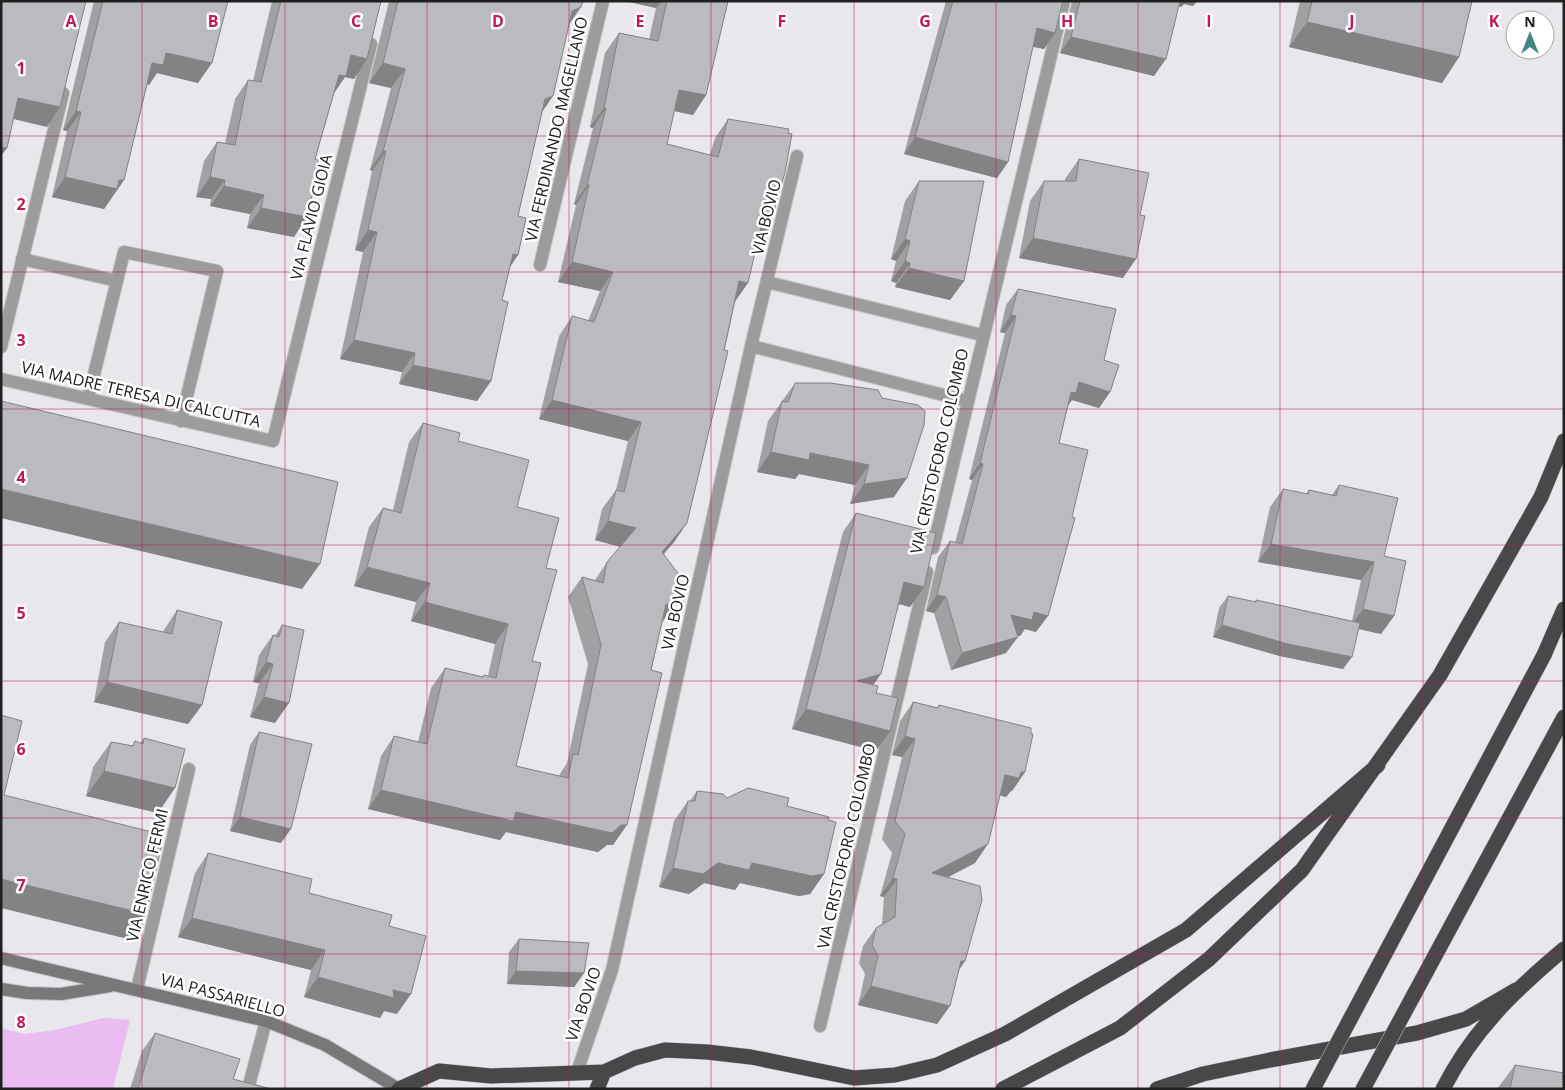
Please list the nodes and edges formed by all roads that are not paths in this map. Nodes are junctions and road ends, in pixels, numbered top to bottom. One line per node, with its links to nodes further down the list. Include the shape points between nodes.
1 (603, 1): 7 (street, VIA FERDINANDO MAGELLANO)
2 (1064, 1): 10 (street, VIA CRISTOFORO COLOMBO)
3 (374, 30): 17 (street, VIA FLAVIO GIOIA)
4 (67, 78): 6 (street)
5 (797, 156): 9 (street, VIA BOVIO)
6 (22, 259): 8 (street); 12 (street)
7 (540, 265)
8 (117, 281): 14 (street); 16 (street, via 124,252 217,271)
9 (767, 282): 10 (street); 11 (street, VIA BOVIO)
10 (982, 335): 15 (street, VIA CRISTOFORO COLOMBO)
11 (751, 346): 15 (street); 31 (street, VIA BOVIO, via 612,970)
12 (1, 347)
13 (1, 379): 14 (street, VIA MADRE TERESA DI CALCUTTA)
14 (88, 399): 16 (street, VIA MADRE TERESA DI CALCUTTA)
15 (967, 401): 30 (street, VIA CRISTOFORO COLOMBO)
16 (181, 421): 17 (street, VIA MADRE TERESA DI CALCUTTA)
17 (273, 441)
18 (1564, 441): 21 (highway, via 1541,498 1440,675)
19 (1564, 609): 38 (highway, bridge, via 1544,655)
20 (1564, 717): 39 (highway, bridge)
21 (1378, 765): 32 (highway, via 1186,930 1005,1034 937,1064 895,1075 854,1078 751,1057 665,1050 635,1058); 36 (highway, via 1302,870 1209,959 1120,1028)
22 (189, 768): 27 (street, VIA ENRICO FERMI)
23 (1564, 949): 28 (highway)
24 (1, 958): 25 (street, VIA PASSARIELLO)
25 (115, 985): 26 (street, VIA PASSARIELLO, via 61,994); 27 (street, VIA PASSARIELLO)
26 (1, 989)
27 (137, 989): 29 (street, VIA PASSARIELLO)
28 (1516, 990): 37 (highway, via 1466,1019 1417,1033 1203,1074); 40 (highway, via 1473,1039)
29 (266, 1021): 33 (street); 34 (street, VIA PASSARIELLO, via 325,1045)
30 (820, 1026)
31 (577, 1072): 32 (highway); 34 (highway, via 491,1076 439,1071)
32 (604, 1072): 35 (highway)
33 (248, 1089)
34 (399, 1089)
35 (597, 1089)
36 (1003, 1089)
37 (1157, 1089)
38 (1313, 1089)
39 (1363, 1089)
40 (1443, 1089)

